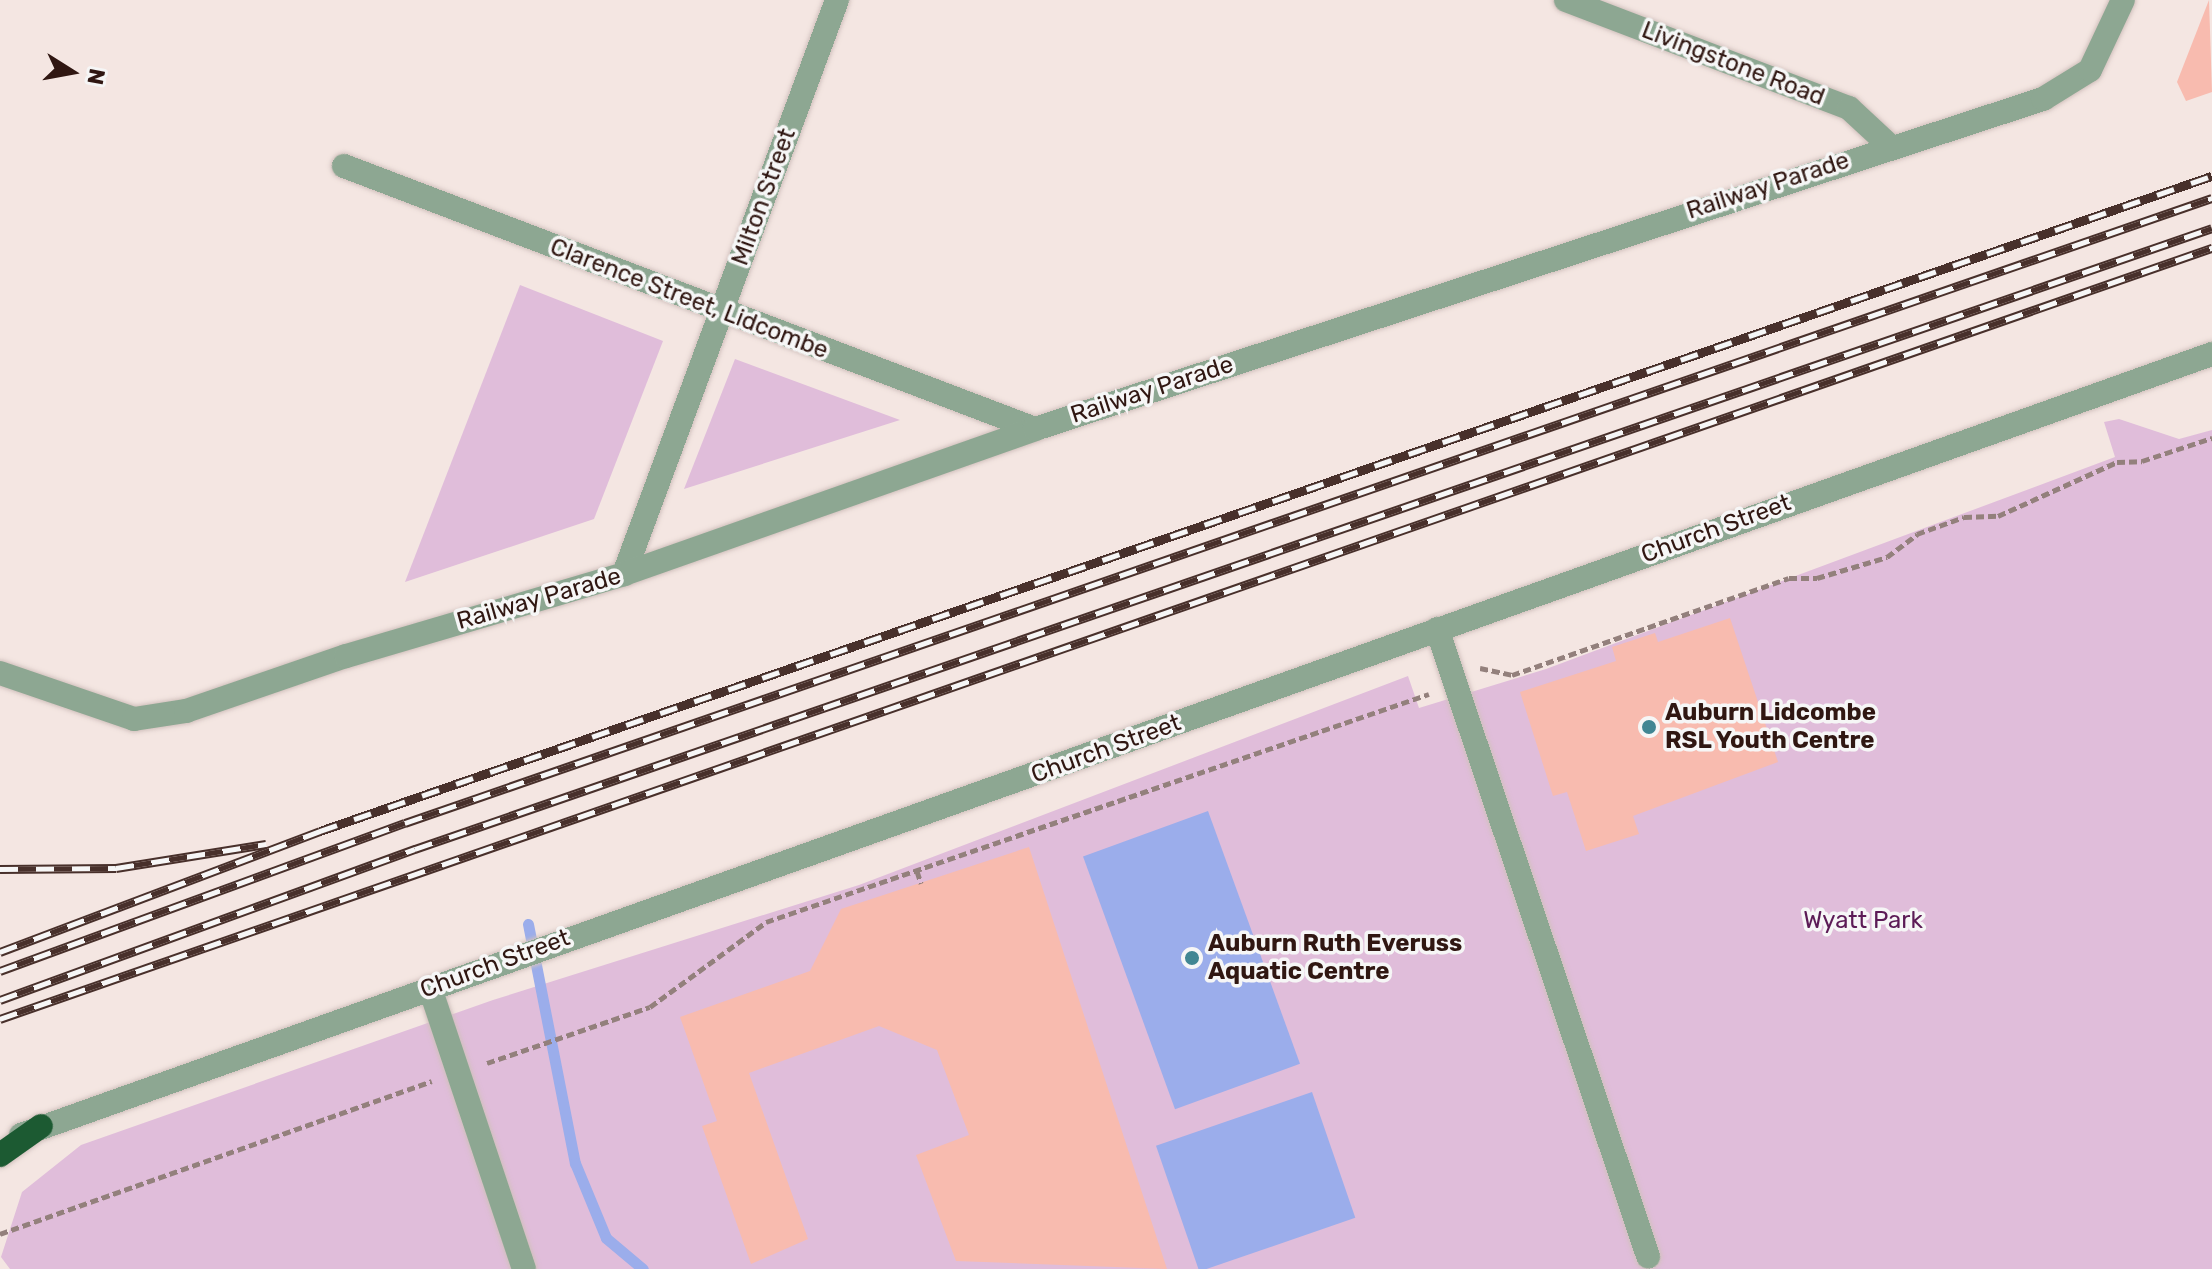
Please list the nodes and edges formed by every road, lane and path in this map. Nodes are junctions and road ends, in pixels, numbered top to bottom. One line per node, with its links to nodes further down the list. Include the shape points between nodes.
1 (837, 0): 6 (street, Milton Street)
2 (1566, 0): 4 (street, Livingstone Road, via 1849,108)
3 (2123, 0): 4 (street, Railway Parade, via 2090,70 2070,88)
4 (1890, 146): 8 (street, Railway Parade)
5 (344, 166): 6 (street, Clarence Street, Lidcombe)
6 (721, 313): 8 (street, Clarence Street, Lidcombe); 10 (street, Milton Street)
7 (2212, 354): 11 (street, Church Street)
8 (1035, 429): 10 (street, Railway Parade)
9 (2212, 438): 13 (path, via 2142,461 2117,462 1998,516 1964,517 1917,534 1887,557 1817,578 1789,578 1512,675 1471,667)
10 (624, 574): 12 (street, Railway Parade, via 346,656 186,711 134,719)
11 (1437, 629): 13 (street); 16 (street, Church Street)
12 (0, 673)
13 (1451, 673): 14 (path, via 1426,698); 22 (street)
14 (917, 871): 15 (path); 17 (path, via 766,922 650,1007)
15 (921, 883)
16 (430, 988): 17 (street); 18 (street, Church Street)
17 (455, 1072): 21 (path); 23 (street)
18 (41, 1126): 19 (street, Church Street); 20 (highway)
19 (0, 1143)
20 (0, 1155)
21 (0, 1234)
22 (1648, 1256)
23 (524, 1269)

